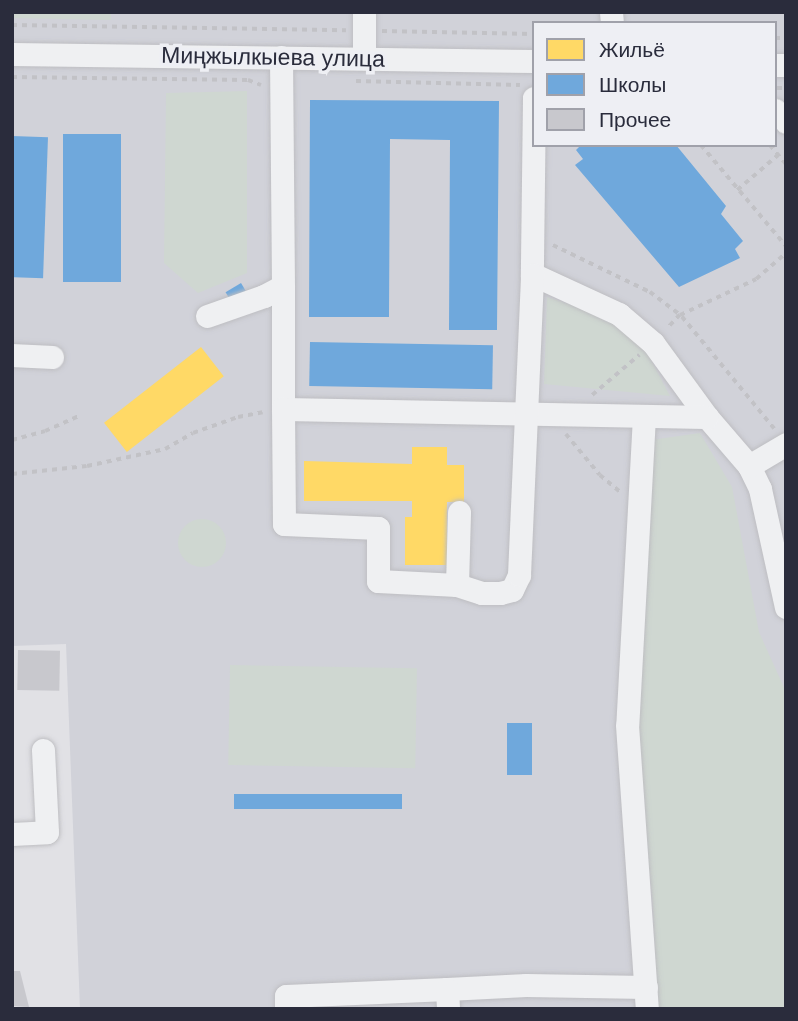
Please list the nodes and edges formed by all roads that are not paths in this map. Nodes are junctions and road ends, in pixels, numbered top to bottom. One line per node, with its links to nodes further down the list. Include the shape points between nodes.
1 (364, 21): 4 (street)
2 (12, 54): 3 (street, Миңжылкыева улица)
3 (281, 57): 4 (street, Миңжылкыева улица); 8 (street)
4 (364, 58): 5 (street, Миңжылкыева улица)
5 (532, 61)
6 (534, 147): 7 (street)
7 (533, 274): 13 (street); 15 (street, via 619,314 653,343)
8 (283, 286): 9 (street); 12 (street)
9 (206, 316)
10 (12, 355): 11 (street)
11 (52, 357)
12 (275, 410): 13 (street); 19 (street, via 284,524 378,528 378,581)
13 (526, 414): 14 (street); 19 (street, via 519,575 512,590 500,593 482,593)
14 (643, 416): 15 (street); 23 (street, via 627,725)
15 (707, 417): 17 (street)
16 (782, 439): 17 (street)
17 (749, 466): 20 (street, via 760,489)
18 (459, 512): 19 (street)
19 (457, 584)
20 (786, 607)
21 (43, 750): 22 (street, via 47,832)
22 (12, 834)
23 (646, 998): 24 (street, via 526,985)
24 (447, 999): 25 (street, via 286,996)
25 (286, 1009)

